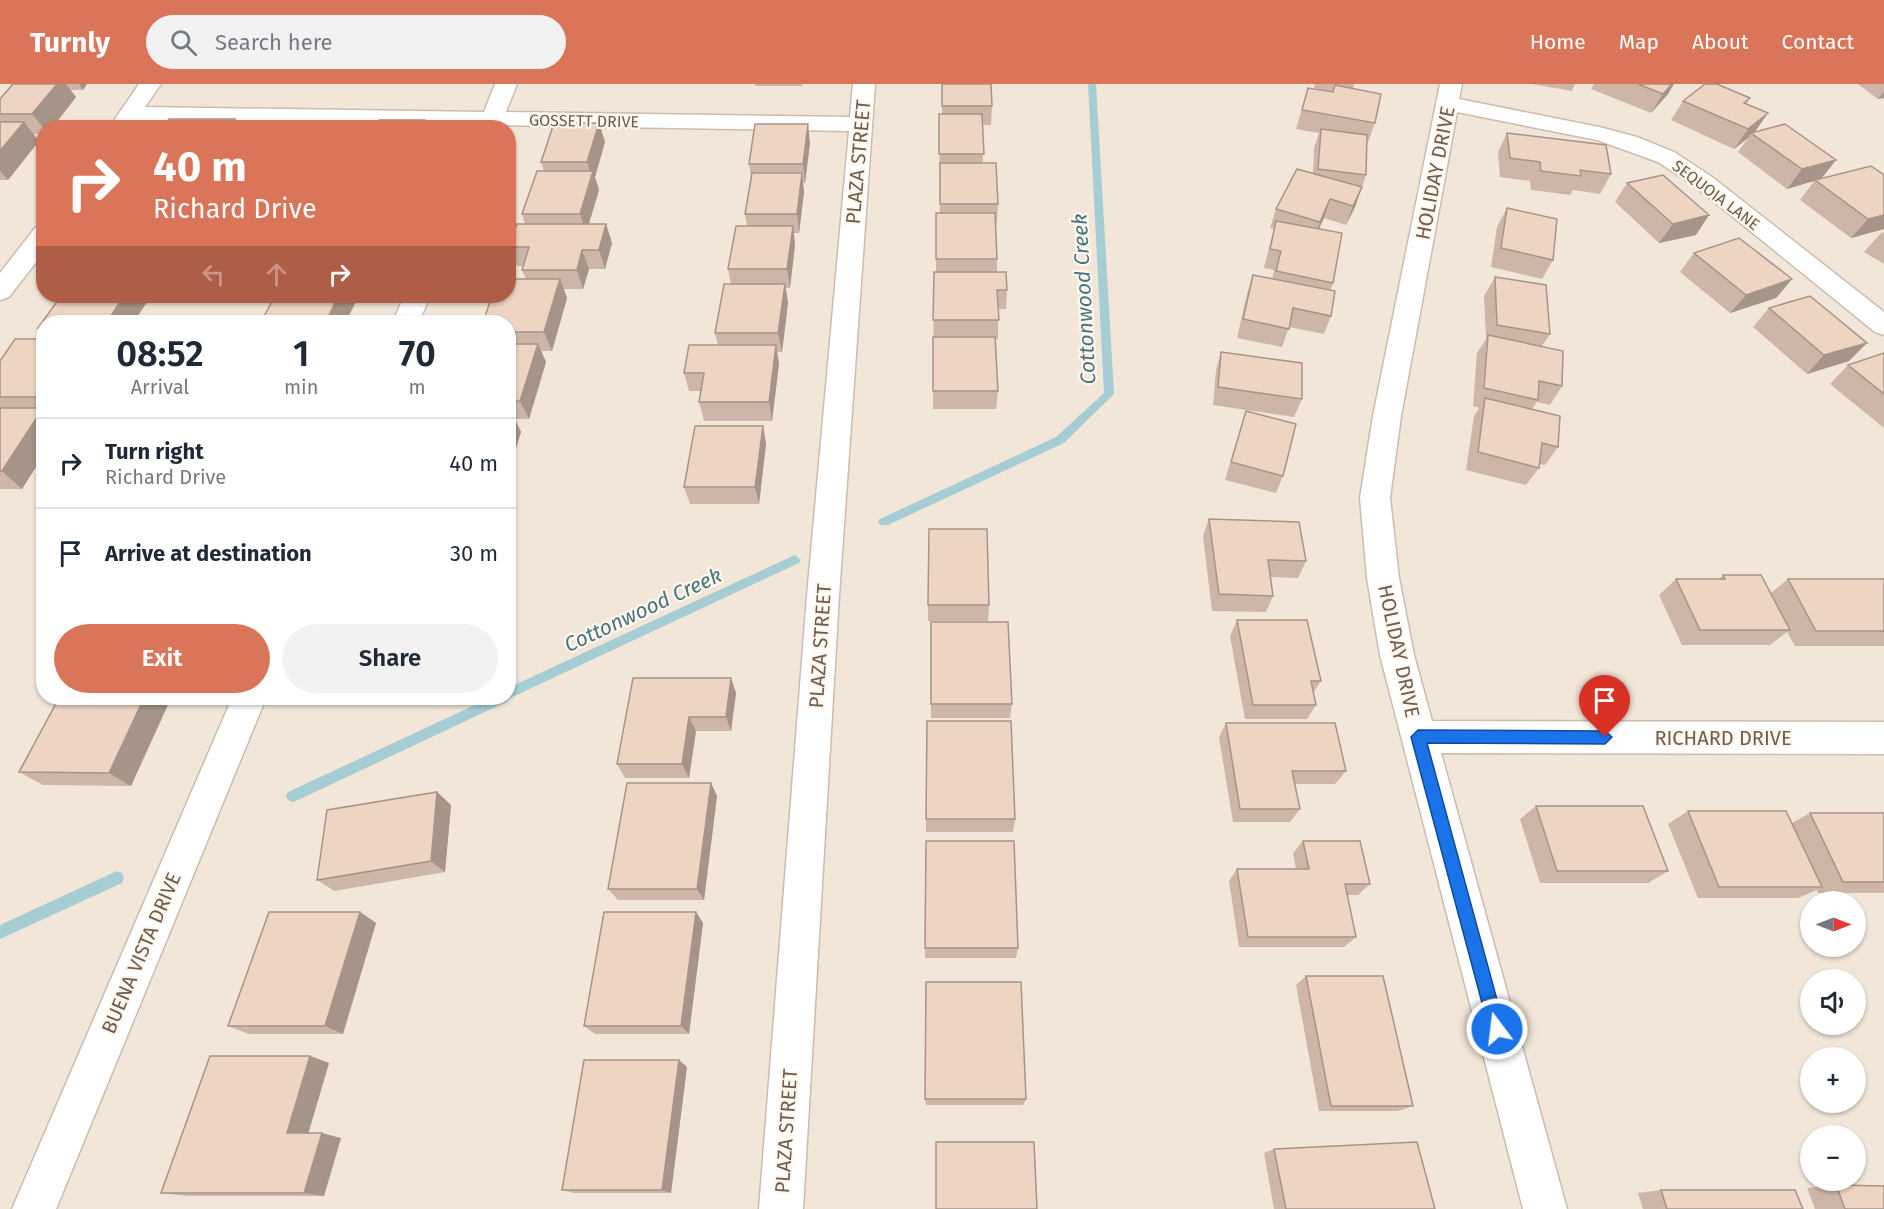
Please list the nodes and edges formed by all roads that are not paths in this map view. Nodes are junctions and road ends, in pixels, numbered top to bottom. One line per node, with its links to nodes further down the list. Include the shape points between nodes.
1 (150, 84): 5 (street)
2 (506, 84): 6 (street)
3 (864, 84): 8 (street, PLAZA STREET)
4 (1450, 94): 11 (street, SEQUOIA LANE, via 1629,142 1665,157 1704,182); 13 (street, HOLIDAY DRIVE, via 1375,498 1385,589)
5 (123, 120)
6 (491, 120)
7 (516, 124): 8 (street, GOSSETT DRIVE)
8 (859, 124): 16 (street, PLAZA STREET)
9 (36, 244): 10 (street)
10 (0, 291)
11 (1884, 326)
12 (246, 705): 15 (street, BUENA VISTA DRIVE)
13 (1418, 737): 14 (street, RICHARD DRIVE); 17 (street, HOLIDAY DRIVE)
14 (1884, 738)
15 (34, 1209)
16 (781, 1209)
17 (1545, 1209)

